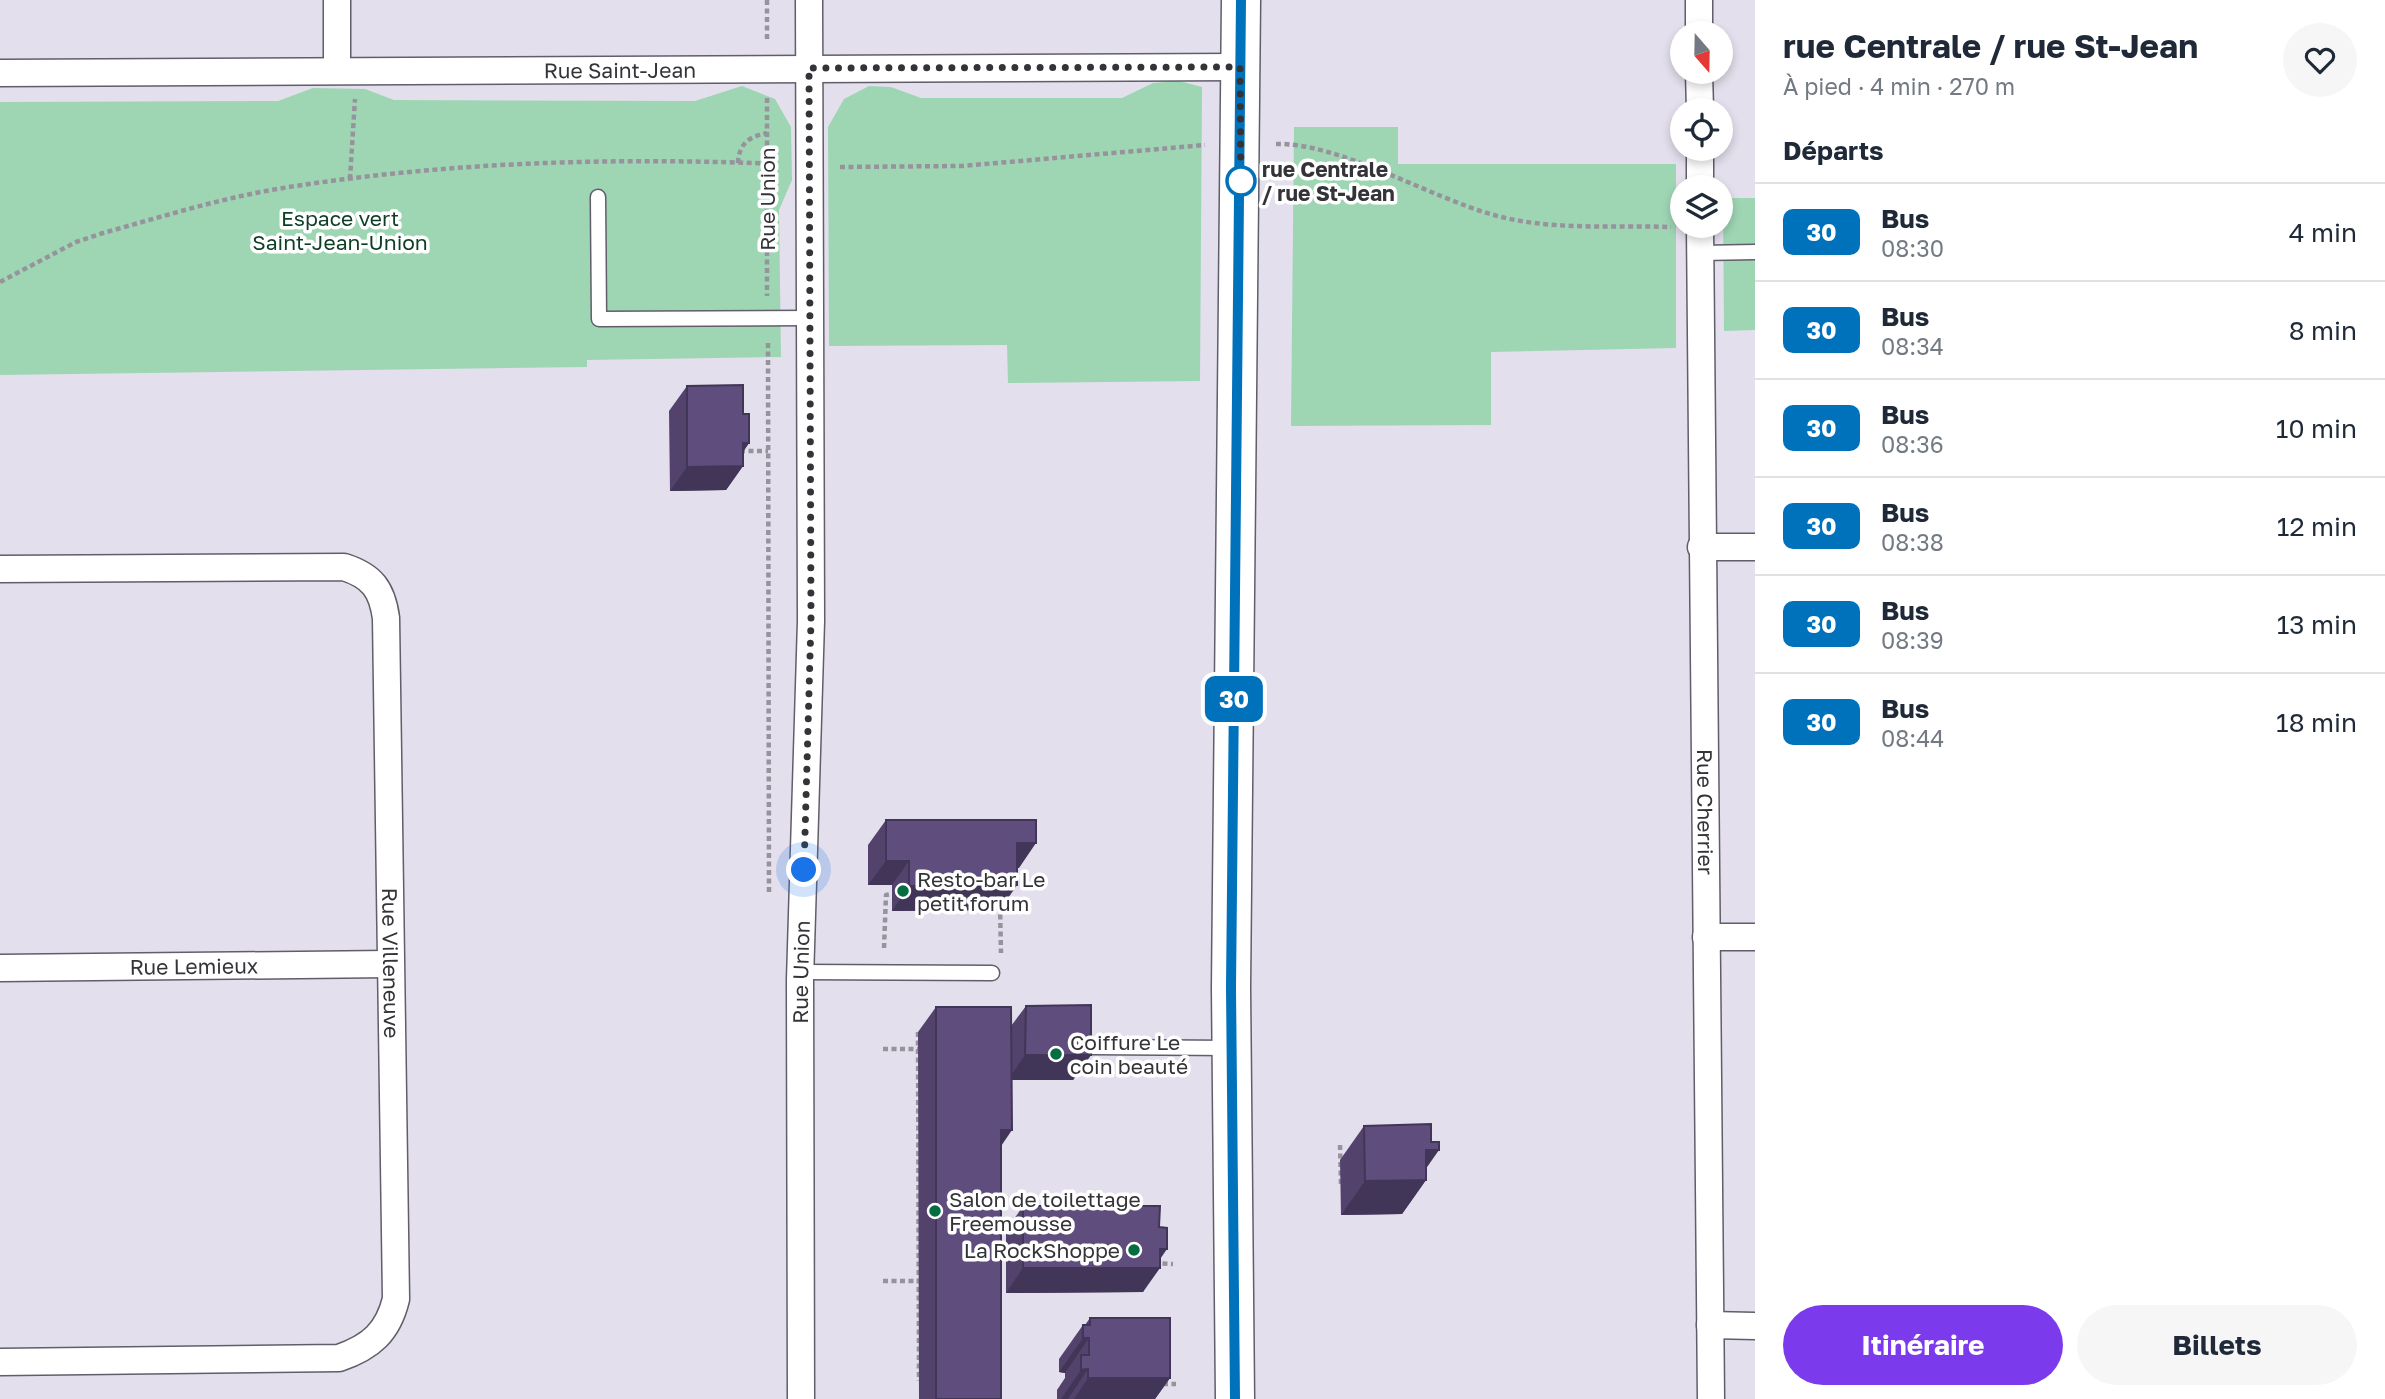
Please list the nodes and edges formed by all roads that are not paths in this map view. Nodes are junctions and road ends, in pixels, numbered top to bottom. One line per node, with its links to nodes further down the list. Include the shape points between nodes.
1 (337, 0): 9 (street)
2 (809, 0): 7 (street, Rue Union)
3 (1241, 0): 6 (street)
4 (1699, 0): 5 (street)
5 (1699, 21)
6 (1240, 67): 7 (street, Rue Saint-Jean); 25 (street)
7 (809, 68): 9 (street, Rue Saint-Jean); 14 (street, Rue Union)
8 (0, 73): 9 (street, Rue Saint-Jean)
9 (346, 79)
10 (598, 197): 14 (lane, via 599,319)
11 (1694, 238): 13 (street, Rue Cherrier)
12 (1755, 252): 13 (lane)
13 (1701, 253): 15 (street, Rue Cherrier)
14 (812, 318): 22 (street, Rue Union, via 811,621)
15 (1701, 547): 16 (street); 18 (street, Rue Cherrier)
16 (1755, 547)
17 (0, 569): 20 (street, Rue Villeneuve, via 320,565 344,567 375,583 386,618)
18 (1706, 937): 19 (street); 26 (street, Rue Cherrier)
19 (1755, 937)
20 (389, 964): 21 (street, Rue Lemieux); 28 (street, Rue Villeneuve, via 396,1299 378,1338 339,1357)
21 (0, 968)
22 (800, 972): 23 (lane); 29 (street, Rue Union)
23 (992, 973)
24 (1093, 1047): 25 (lane)
25 (1231, 1048): 30 (street)
26 (1710, 1325): 27 (street); 31 (street, Rue Cherrier)
27 (1755, 1326)
28 (0, 1363)
29 (801, 1399)
30 (1235, 1399)
31 (1711, 1399)

